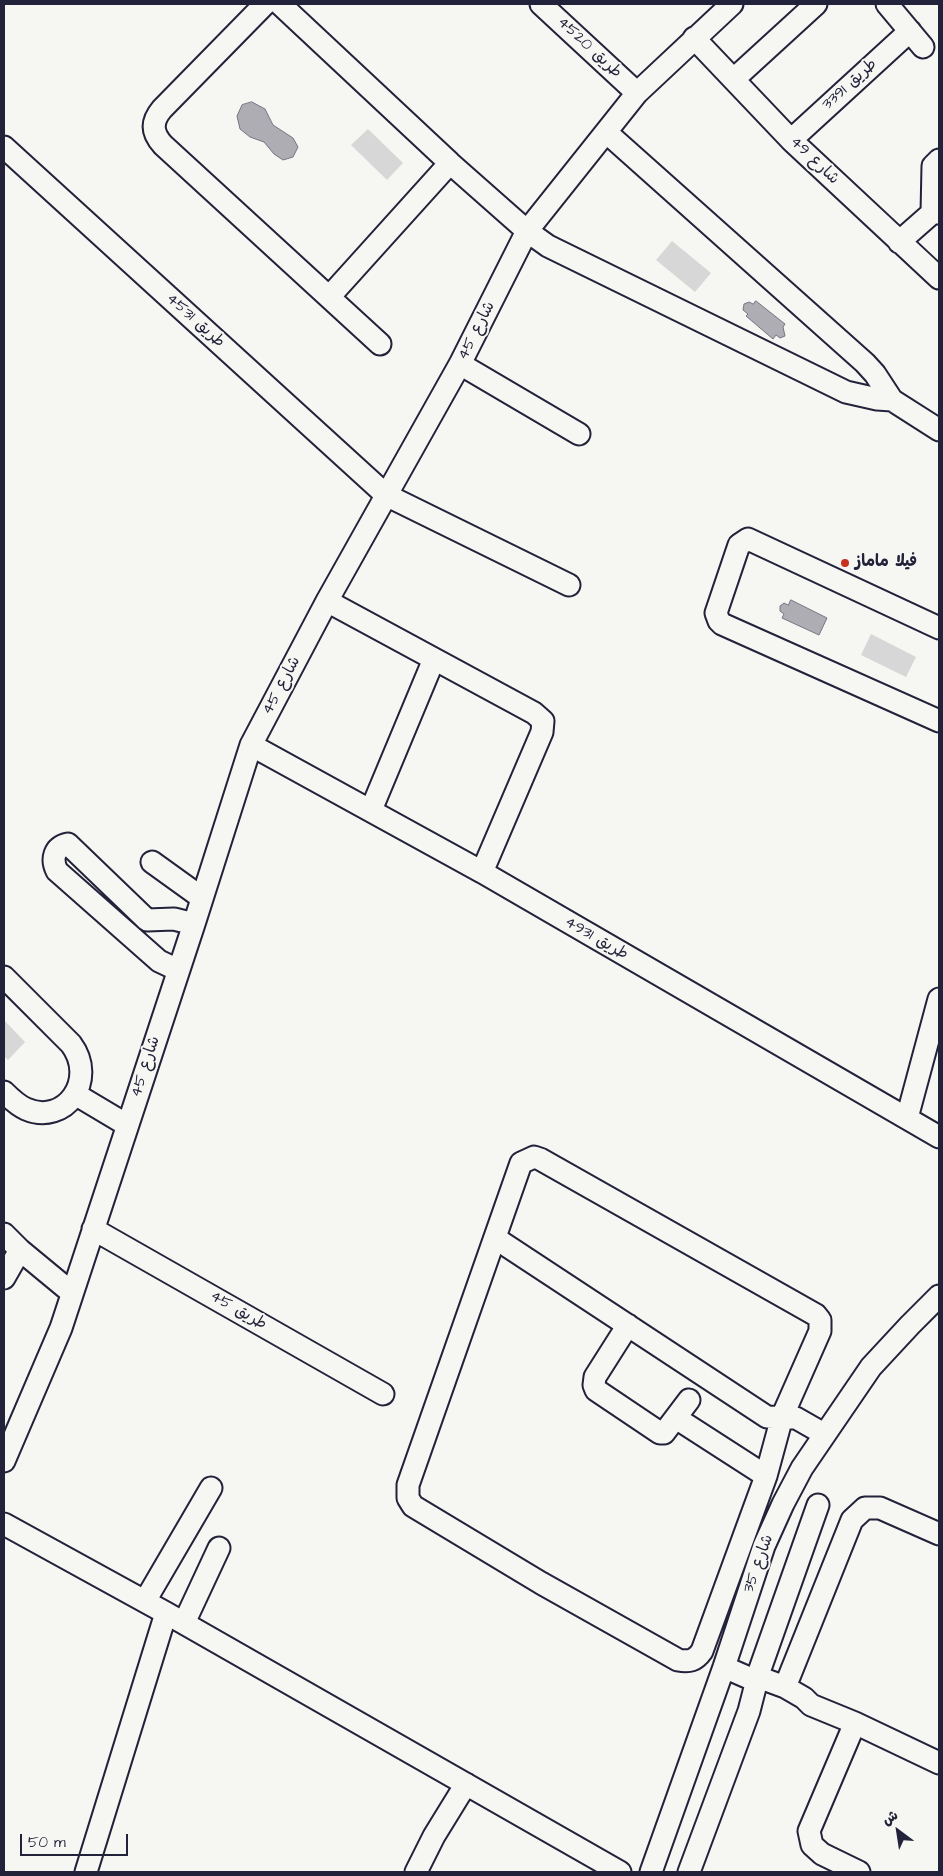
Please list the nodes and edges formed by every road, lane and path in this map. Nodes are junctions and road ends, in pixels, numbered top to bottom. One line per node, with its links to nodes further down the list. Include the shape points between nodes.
1 (265, 4): 19 (street, via 162,109 154,123 154,132 164,145)
2 (280, 4): 14 (street)
3 (542, 4): 9 (street, طريق 4520)
4 (732, 4): 7 (street, شارع 45)
5 (816, 4): 8 (street)
6 (887, 4): 11 (street, طريق 3391, via 917,39)
7 (694, 38): 8 (street, شارع 49); 9 (street, شارع 45)
8 (734, 79): 11 (street, شارع 49)
9 (637, 93): 10 (street, شارع 45)
10 (606, 132): 16 (street, شارع 45); 22 (street, via 864,363)
11 (791, 140): 17 (street, شارع 49)
12 (4, 147): 25 (street, طريق 4531)
13 (939, 160): 15 (street, via 933,166)
14 (450, 164): 16 (street); 19 (street)
15 (936, 213): 17 (street)
16 (527, 231): 21 (street, شارع 45); 22 (street, via 548,246 846,392)
17 (899, 242): 18 (street, شارع 49)
18 (939, 278)
19 (330, 296): 20 (street)
20 (380, 344)
21 (460, 364): 24 (street); 25 (street, شارع 45)
22 (892, 400): 23 (street)
23 (939, 430)
24 (579, 434)
25 (386, 495): 26 (street, طريق 4531); 27 (street, شارع 45)
26 (569, 585)
27 (327, 601): 29 (street); 31 (street, شارع 45)
28 (939, 628): 30 (street, via 748,539 739,545 716,613 722,624)
29 (434, 659): 32 (street); 34 (street, via 534,713 543,721 542,732)
30 (939, 721)
31 (251, 745): 32 (street, طريق 4931); 35 (street, شارع 45)
32 (371, 810): 34 (street, طريق 4931)
33 (152, 862): 35 (street)
34 (482, 872): 44 (street, طريق 4931)
35 (202, 898): 37 (street, شارع 45)
36 (147, 920): 37 (street, via 174,919); 38 (street); 38 (street, via 68,844 56,850 53,857 57,871)
37 (194, 924): 39 (street, شارع 45)
38 (137, 943): 39 (street)
39 (178, 970): 45 (street, شارع 45)
40 (4, 978): 43 (street, via 77,1052 82,1074)
41 (939, 999): 44 (street)
42 (4, 1092): 43 (street, via 21,1106 37,1112 58,1108)
43 (75, 1094): 45 (street)
44 (907, 1118): 46 (street, طريق 4931)
45 (127, 1125): 47 (street, شارع 45)
46 (939, 1137)
47 (93, 1230): 52 (street, شارع 45); 55 (street, طريق 45)
48 (4, 1234): 50 (street)
49 (495, 1238): 54 (street); 58 (street, via 521,1164 540,1159 816,1315 820,1320 820,1332); 61 (street, via 408,1485 408,1498 413,1506 541,1583 678,1660 688,1662 696,1659 702,1651)
50 (20, 1250): 51 (street); 52 (street)
51 (4, 1278)
52 (72, 1293): 60 (street, شارع 45)
53 (939, 1296): 59 (street, شارع 35, via 871,1367)
54 (628, 1325): 57 (street, via 595,1377 596,1390 660,1434); 58 (street, via 767,1417)
55 (383, 1394)
56 (689, 1400): 57 (street)
57 (676, 1418): 61 (street)
58 (782, 1418): 59 (street, via 796,1418); 61 (street)
59 (824, 1434): 69 (street, شارع 35, via 802,1468 764,1546)
60 (4, 1461)
61 (766, 1476)
62 (211, 1488): 67 (street)
63 (818, 1504): 70 (street)
64 (4, 1524): 67 (street)
65 (939, 1534): 71 (street, via 880,1508 865,1508 852,1520)
66 (219, 1548): 68 (street)
67 (145, 1601): 68 (street)
68 (175, 1618): 75 (street); 76 (street)
69 (724, 1667): 70 (street); 79 (street, شارع 35)
70 (756, 1681): 71 (street, via 766,1680); 72 (street, via 770,1697 796,1707); 80 (street, via 749,1711)
71 (785, 1687): 72 (street)
72 (811, 1705): 73 (street)
73 (856, 1723): 74 (street); 81 (street, via 809,1831 812,1844 822,1854)
74 (939, 1763)
75 (466, 1784): 77 (street); 78 (street)
76 (86, 1872)
77 (416, 1872)
78 (620, 1872)
79 (651, 1872)
80 (689, 1872)
81 (858, 1872)

